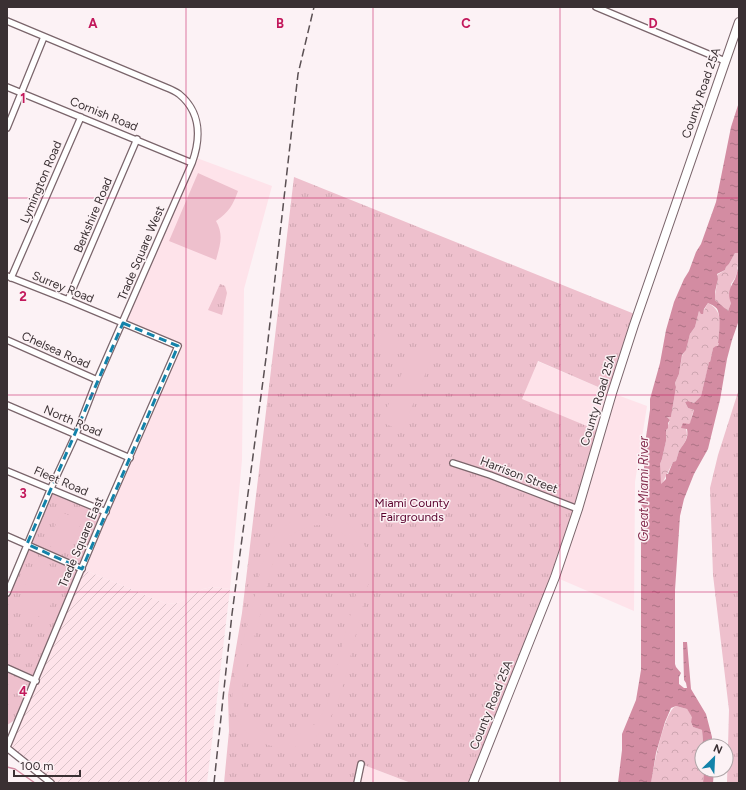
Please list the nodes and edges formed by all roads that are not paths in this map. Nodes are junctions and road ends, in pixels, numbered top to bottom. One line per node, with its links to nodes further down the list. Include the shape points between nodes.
1 (596, 7): 5 (street)
2 (7, 21): 4 (street, Trade Square West)
3 (739, 22): 5 (main road, County Road 25A)
4 (44, 37): 7 (street); 11 (street, Trade Square West, via 178,94 190,106 198,124 198,138)
5 (725, 61): 24 (main road, County Road 25A, via 634,325)
6 (7, 87): 7 (street, Cornish Road)
7 (22, 93): 8 (street, Cornish Road); 9 (street)
8 (80, 117): 10 (street, Cornish Road); 12 (street, Lymington Road)
9 (7, 128)
10 (137, 139): 11 (street, Cornish Road); 13 (street, Berkshire Road)
11 (192, 163): 14 (street, Trade Square West)
12 (9, 277): 13 (street, Surrey Road)
13 (68, 300): 14 (street, Surrey Road)
14 (123, 323): 16 (street, Surrey Road); 17 (street, Trade Square West)
15 (7, 340): 17 (street, Chelsea Road)
16 (178, 346): 20 (street, Trade Square East)
17 (97, 380): 19 (street, Trade Square West)
18 (7, 405): 19 (street, North Road)
19 (76, 434): 20 (street, North Road); 23 (street, Trade Square West)
20 (130, 458): 25 (street, Trade Square East)
21 (453, 463): 24 (street, Harrison Street)
22 (7, 470): 23 (street, Fleet Road)
23 (51, 488): 25 (street, Fleet Road); 27 (street, Trade Square West)
24 (578, 509): 36 (main road, County Road 25A, via 555,577)
25 (106, 512): 28 (street, Trade Square East)
26 (7, 536): 27 (street)
27 (27, 544): 28 (street); 29 (street, Trade Square West)
28 (82, 569): 31 (street, Trade Square East)
29 (7, 593)
30 (7, 668): 31 (street)
31 (36, 681): 32 (street, Trade Square East)
32 (7, 748): 34 (street)
33 (361, 764): 35 (street)
34 (50, 783)
35 (357, 783)
36 (473, 783)

